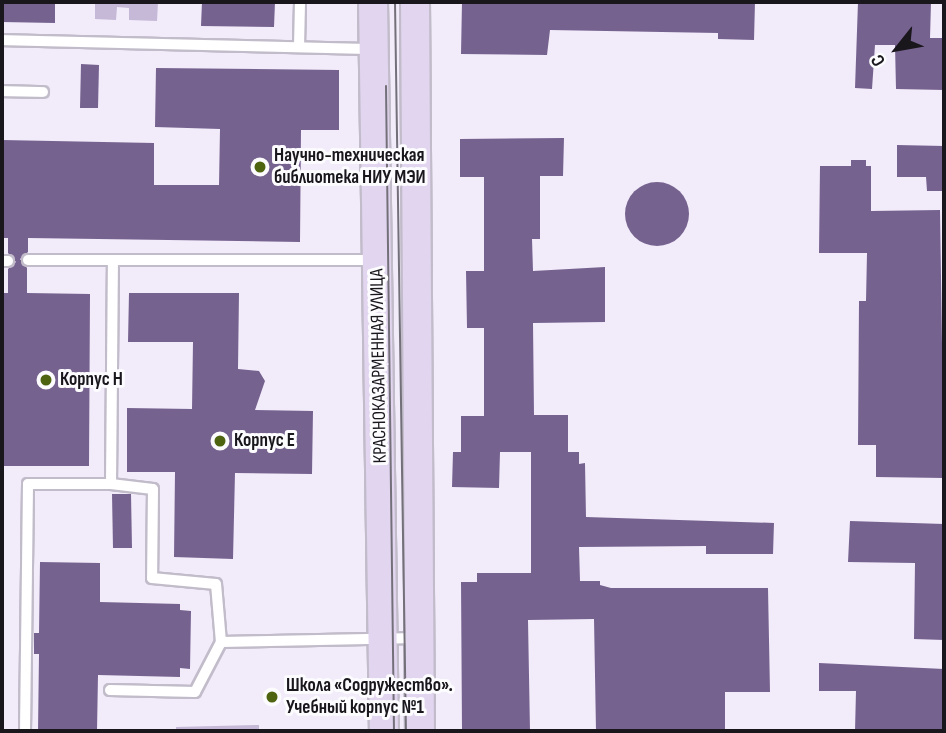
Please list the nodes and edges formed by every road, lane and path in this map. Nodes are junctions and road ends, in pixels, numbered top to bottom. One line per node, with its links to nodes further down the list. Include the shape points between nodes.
1 (300, 2): 5 (lane)
2 (373, 2): 6 (main road, КРАСНОКАЗАРМЕННАЯ УЛИЦА)
3 (415, 2): 13 (main road, КРАСНОКАЗАРМЕННАЯ УЛИЦА)
4 (2, 40): 5 (lane)
5 (299, 47): 6 (lane)
6 (374, 49): 11 (main road, КРАСНОКАЗАРМЕННАЯ УЛИЦА)
7 (2, 91): 8 (lane)
8 (43, 92)
9 (28, 260): 10 (lane)
10 (113, 260): 11 (lane); 12 (lane)
11 (378, 260): 14 (main road, КРАСНОКАЗАРМЕННАЯ УЛИЦА)
12 (111, 484): 15 (lane, via 153,489 152,578 216,584); 17 (lane, via 28,484)
13 (419, 638): 14 (lane); 19 (main road, КРАСНОКАЗАРМЕННАЯ УЛИЦА)
14 (383, 639): 15 (lane); 18 (main road, КРАСНОКАЗАРМЕННАЯ УЛИЦА)
15 (220, 642): 16 (lane, via 195,692)
16 (110, 690)
17 (25, 731)
18 (384, 731)
19 (420, 731)

